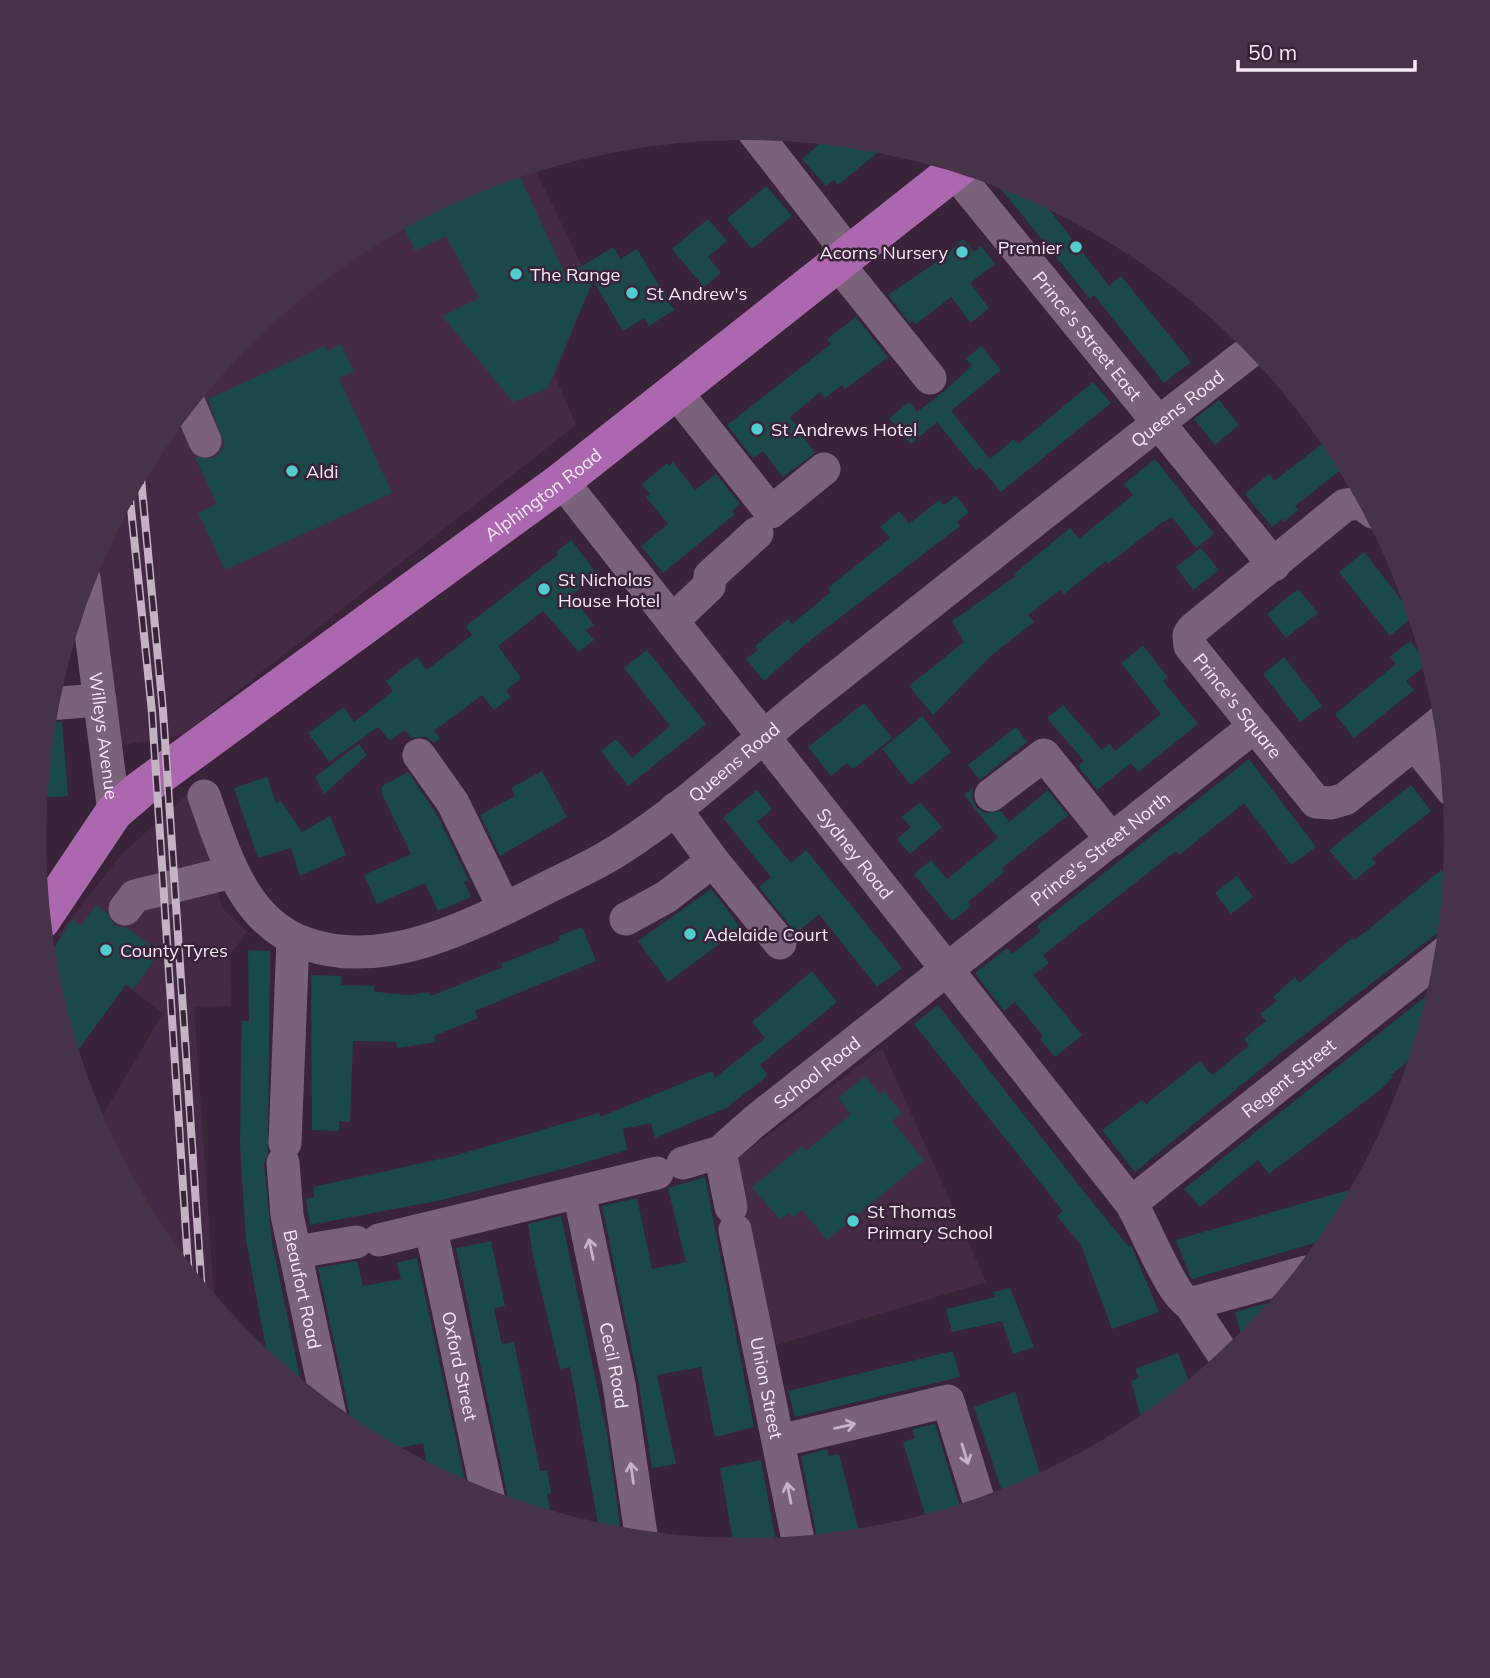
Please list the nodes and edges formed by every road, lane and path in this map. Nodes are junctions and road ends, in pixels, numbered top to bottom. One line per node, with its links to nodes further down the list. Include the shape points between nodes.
1 (759, 140): 4 (street)
2 (953, 172): 4 (highway, Alphington Road)
3 (963, 175): 9 (street, Prince's Street East)
4 (844, 260): 6 (street); 7 (highway, Alphington Road)
5 (1248, 352): 9 (street, Queens Road)
6 (930, 378)
7 (676, 392): 11 (street, via 771,512); 12 (highway, Alphington Road)
8 (192, 411): 10 (street)
9 (1159, 422): 15 (street, Prince's Street East); 22 (street, Queens Road)
10 (205, 441)
11 (824, 469)
12 (562, 481): 16 (street, Sydney Road); 29 (highway, Alphington Road)
13 (1358, 503): 15 (street, Prince's Square, via 1345,505)
14 (757, 533): 16 (street, via 710,576 709,586)
15 (1275, 565): 20 (street, Prince's Square, via 1189,635 1197,656)
16 (672, 621): 22 (street, Sydney Road)
17 (78, 632): 19 (street, Willeys Avenue)
18 (59, 705): 19 (street)
19 (102, 711): 29 (street, Willeys Avenue)
20 (1255, 726): 23 (street, Prince's Square, via 1316,802 1323,803 1345,799); 30 (street, Prince's Street North)
21 (1435, 727): 23 (street, Prince's Square)
22 (762, 736): 28 (street, Queens Road); 40 (street, Sydney Road)
23 (1415, 744): 25 (street)
24 (419, 755): 33 (street, via 453,803)
25 (1442, 777)
26 (990, 795): 30 (street, via 1037,743)
27 (204, 796): 32 (street, Queens Road)
28 (675, 809): 31 (street); 33 (street, Queens Road, via 621,849)
29 (114, 812): 35 (highway, Alphington Road)
30 (1112, 840): 40 (street, Prince's Street North)
31 (713, 861): 36 (street, via 667,897); 38 (street)
32 (232, 872): 34 (street, via 135,896); 37 (street, Queens Road, via 261,915)
33 (503, 908): 37 (street, Queens Road, via 428,939 378,951 322,948)
34 (125, 909)
35 (49, 910)
36 (626, 919)
37 (293, 939): 45 (street, Beaufort Road, via 284,1153 286,1207)
38 (780, 943)
39 (1433, 963): 43 (street, Regent Street)
40 (947, 970): 41 (street, School Road); 43 (street, Sydney Road)
41 (720, 1152): 42 (street, School Road); 50 (street, Union Street)
42 (579, 1192): 44 (street, School Road); 53 (street, Cecil Road, one-way to 42, via 619,1384)
43 (1139, 1215): 47 (street, Sydney Road, via 1175,1291)
44 (431, 1230): 45 (street, School Road); 51 (street, Oxford Street)
45 (297, 1252): 49 (street, Beaufort Road)
46 (1291, 1276): 47 (street)
47 (1190, 1304): 48 (street, Sydney Road)
48 (1221, 1351)
49 (327, 1400)
50 (779, 1441): 52 (street, one-way to 52, via 948,1401); 54 (street, Union Street, one-way to 50)
51 (486, 1488)
52 (978, 1498)
53 (640, 1531)
54 (797, 1536)

